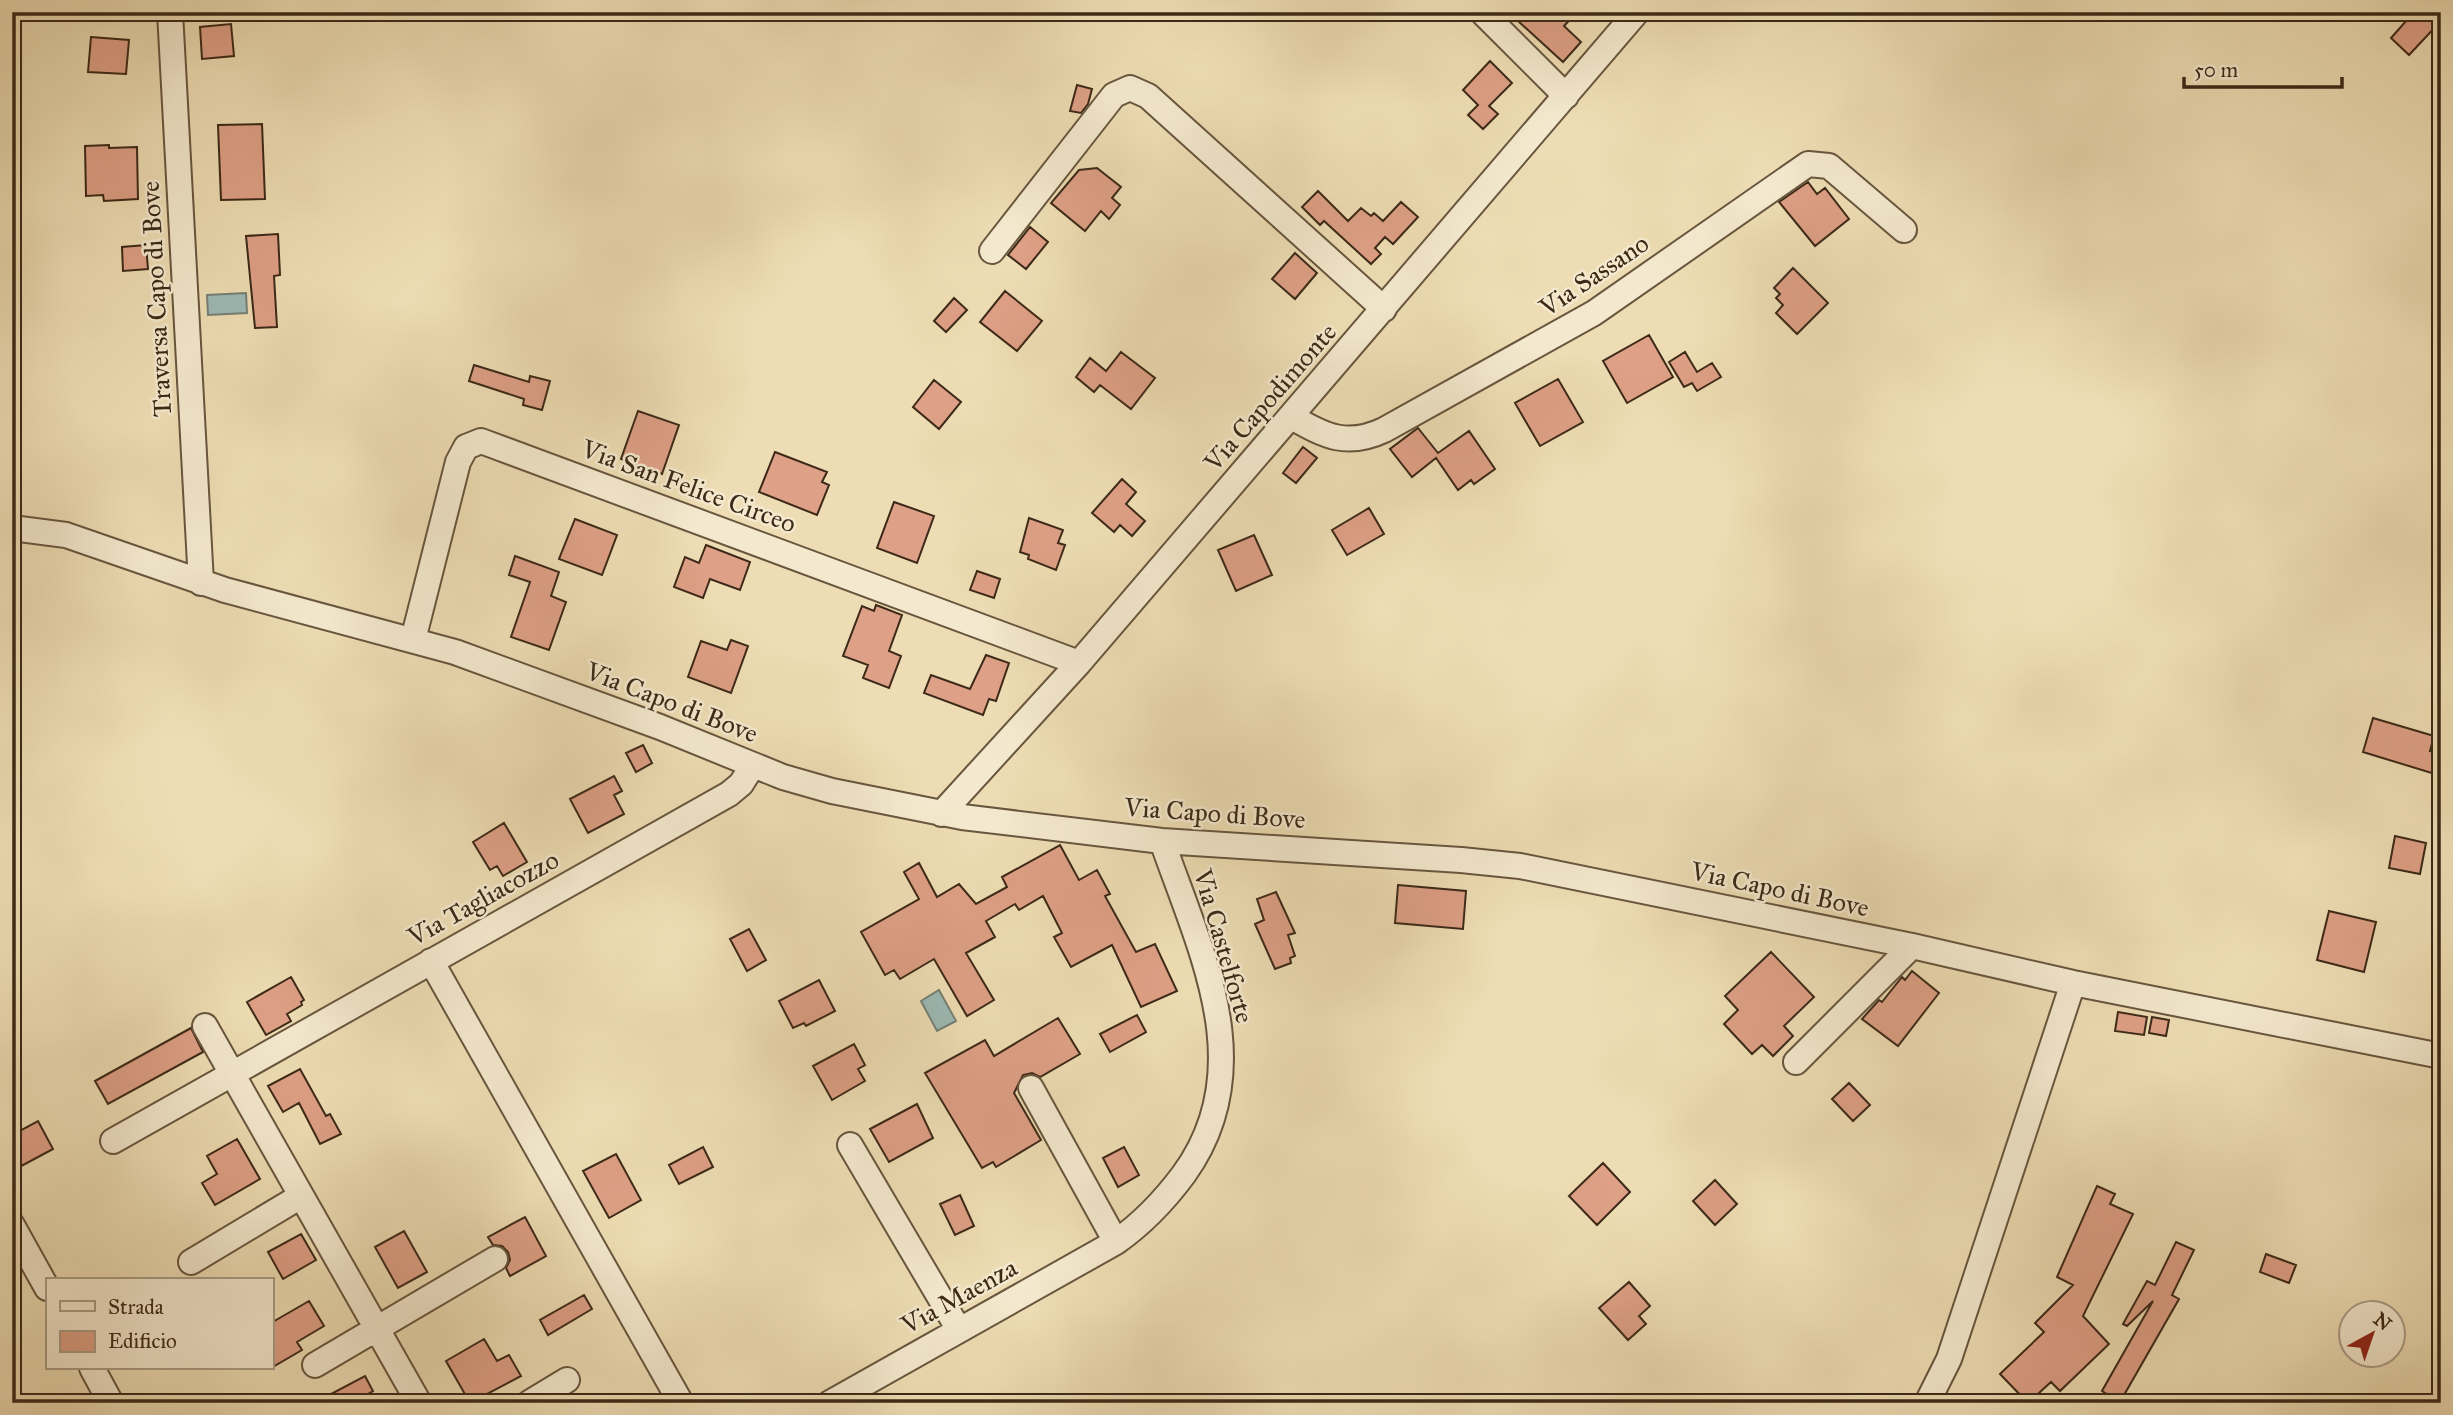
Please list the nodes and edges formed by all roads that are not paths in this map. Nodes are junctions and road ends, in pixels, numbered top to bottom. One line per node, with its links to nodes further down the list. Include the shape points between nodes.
1 (170, 12): 10 (street, Traversa Capo di Bove)
2 (1482, 12): 4 (street)
3 (1637, 12): 4 (street, Via Capodimonte)
4 (1566, 96): 7 (street, Via Capodimonte)
5 (1904, 230): 8 (street, Via Sassano, via 1829,166 1808,164 1594,313 1384,430 1363,439 1342,440)
6 (992, 251): 7 (street, via 1114,95 1130,88 1147,96)
7 (1384, 309): 8 (street, Via Capodimonte)
8 (1292, 417): 12 (street, Via Capodimonte)
9 (12, 527): 10 (street, Via Capo di Bove, via 82,540)
10 (201, 583): 11 (street, Via Capo di Bove)
11 (413, 640): 12 (street, Via San Felice Circeo, via 458,462 466,447 481,441); 13 (street, Via Capo di Bove, via 565,692)
12 (1079, 663): 14 (street, Via Capodimonte)
13 (753, 765): 14 (street, Via Capo di Bove, via 815,788); 17 (street, Via Tagliacozzo, via 741,785 729,794)
14 (941, 814): 15 (street, Via Capo di Bove)
15 (1162, 841): 16 (street, Via Capo di Bove, via 1502,864); 28 (street, Via Castelforte, via 1210,987 1220,1035 1222,1083 1209,1129 1188,1168 1156,1209)
16 (1912, 946): 18 (street, Via Capo di Bove); 21 (street)
17 (430, 961): 22 (street, Via Tagliacozzo); 40 (street)
18 (2073, 983): 20 (street, Via Capo di Bove); 42 (street, via 1949,1359)
19 (205, 1026): 22 (street)
20 (2441, 1056)
21 (1796, 1062)
22 (232, 1074): 24 (street, Via Tagliacozzo); 26 (street)
23 (1031, 1088): 28 (street)
24 (114, 1141)
25 (850, 1145): 33 (street)
26 (301, 1196): 30 (street); 32 (street)
27 (12, 1225): 31 (street)
28 (1116, 1242): 33 (street, Via Maenza)
29 (495, 1259): 32 (street)
30 (191, 1262)
31 (46, 1286)
32 (377, 1329): 34 (street); 38 (street)
33 (959, 1330): 41 (street, Via Maenza)
34 (315, 1365)
35 (93, 1370): 37 (street)
36 (567, 1380): 39 (street)
37 (111, 1403)
38 (419, 1403)
39 (530, 1403)
40 (681, 1403)
41 (830, 1403)
42 (1927, 1403)

